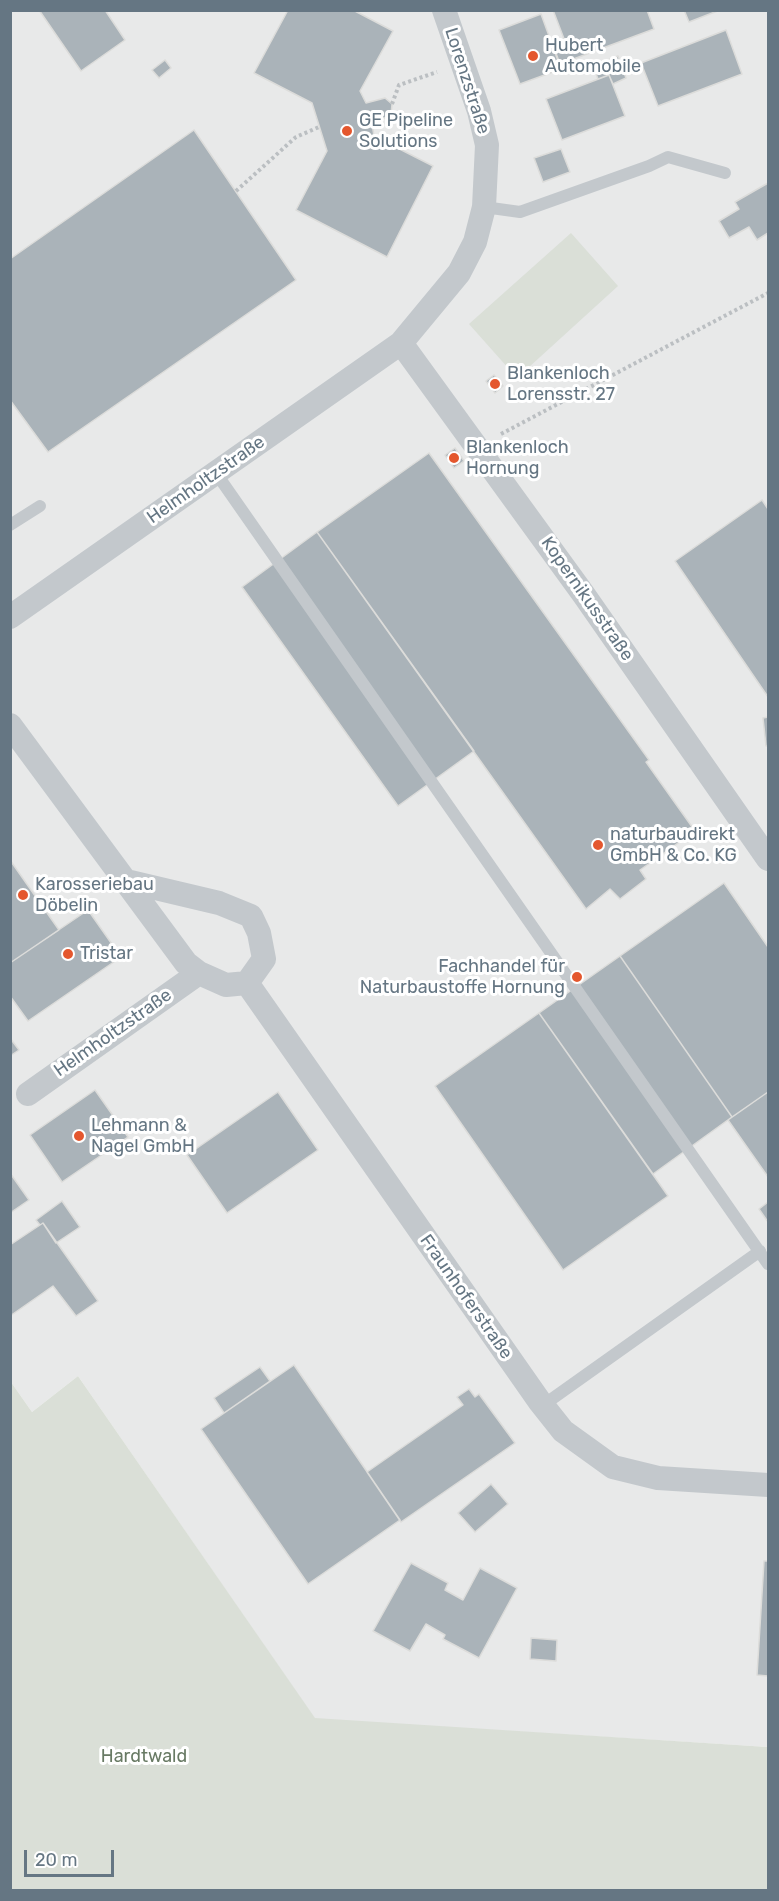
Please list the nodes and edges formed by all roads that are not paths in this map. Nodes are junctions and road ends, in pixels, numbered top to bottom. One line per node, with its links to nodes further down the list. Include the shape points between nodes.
1 (444, 10): 3 (street, Lorenzstraße, via 487,144)
2 (725, 173): 3 (lane, via 668,157 520,212)
3 (484, 207): 4 (street, Lorenzstraße, via 475,242 459,273)
4 (401, 343): 5 (street, Helmholtzstraße); 10 (street, Kopernikusstraße, via 584,595)
5 (216, 473): 8 (street, Helmholtzstraße); 15 (lane)
6 (40, 506): 7 (lane)
7 (10, 525)
8 (10, 617)
9 (10, 725): 11 (street)
10 (768, 859)
11 (126, 881): 12 (street, via 174,950); 13 (street, via 219,903 251,916 264,959)
12 (199, 973): 13 (street, via 226,985); 14 (street, Helmholtzstraße)
13 (247, 983): 17 (street, Fraunhoferstraße)
14 (28, 1094)
15 (760, 1251): 16 (lane); 17 (lane)
16 (768, 1264)
17 (542, 1406): 18 (street, Fraunhoferstraße, via 563,1431 613,1467 658,1478)
18 (768, 1485)

